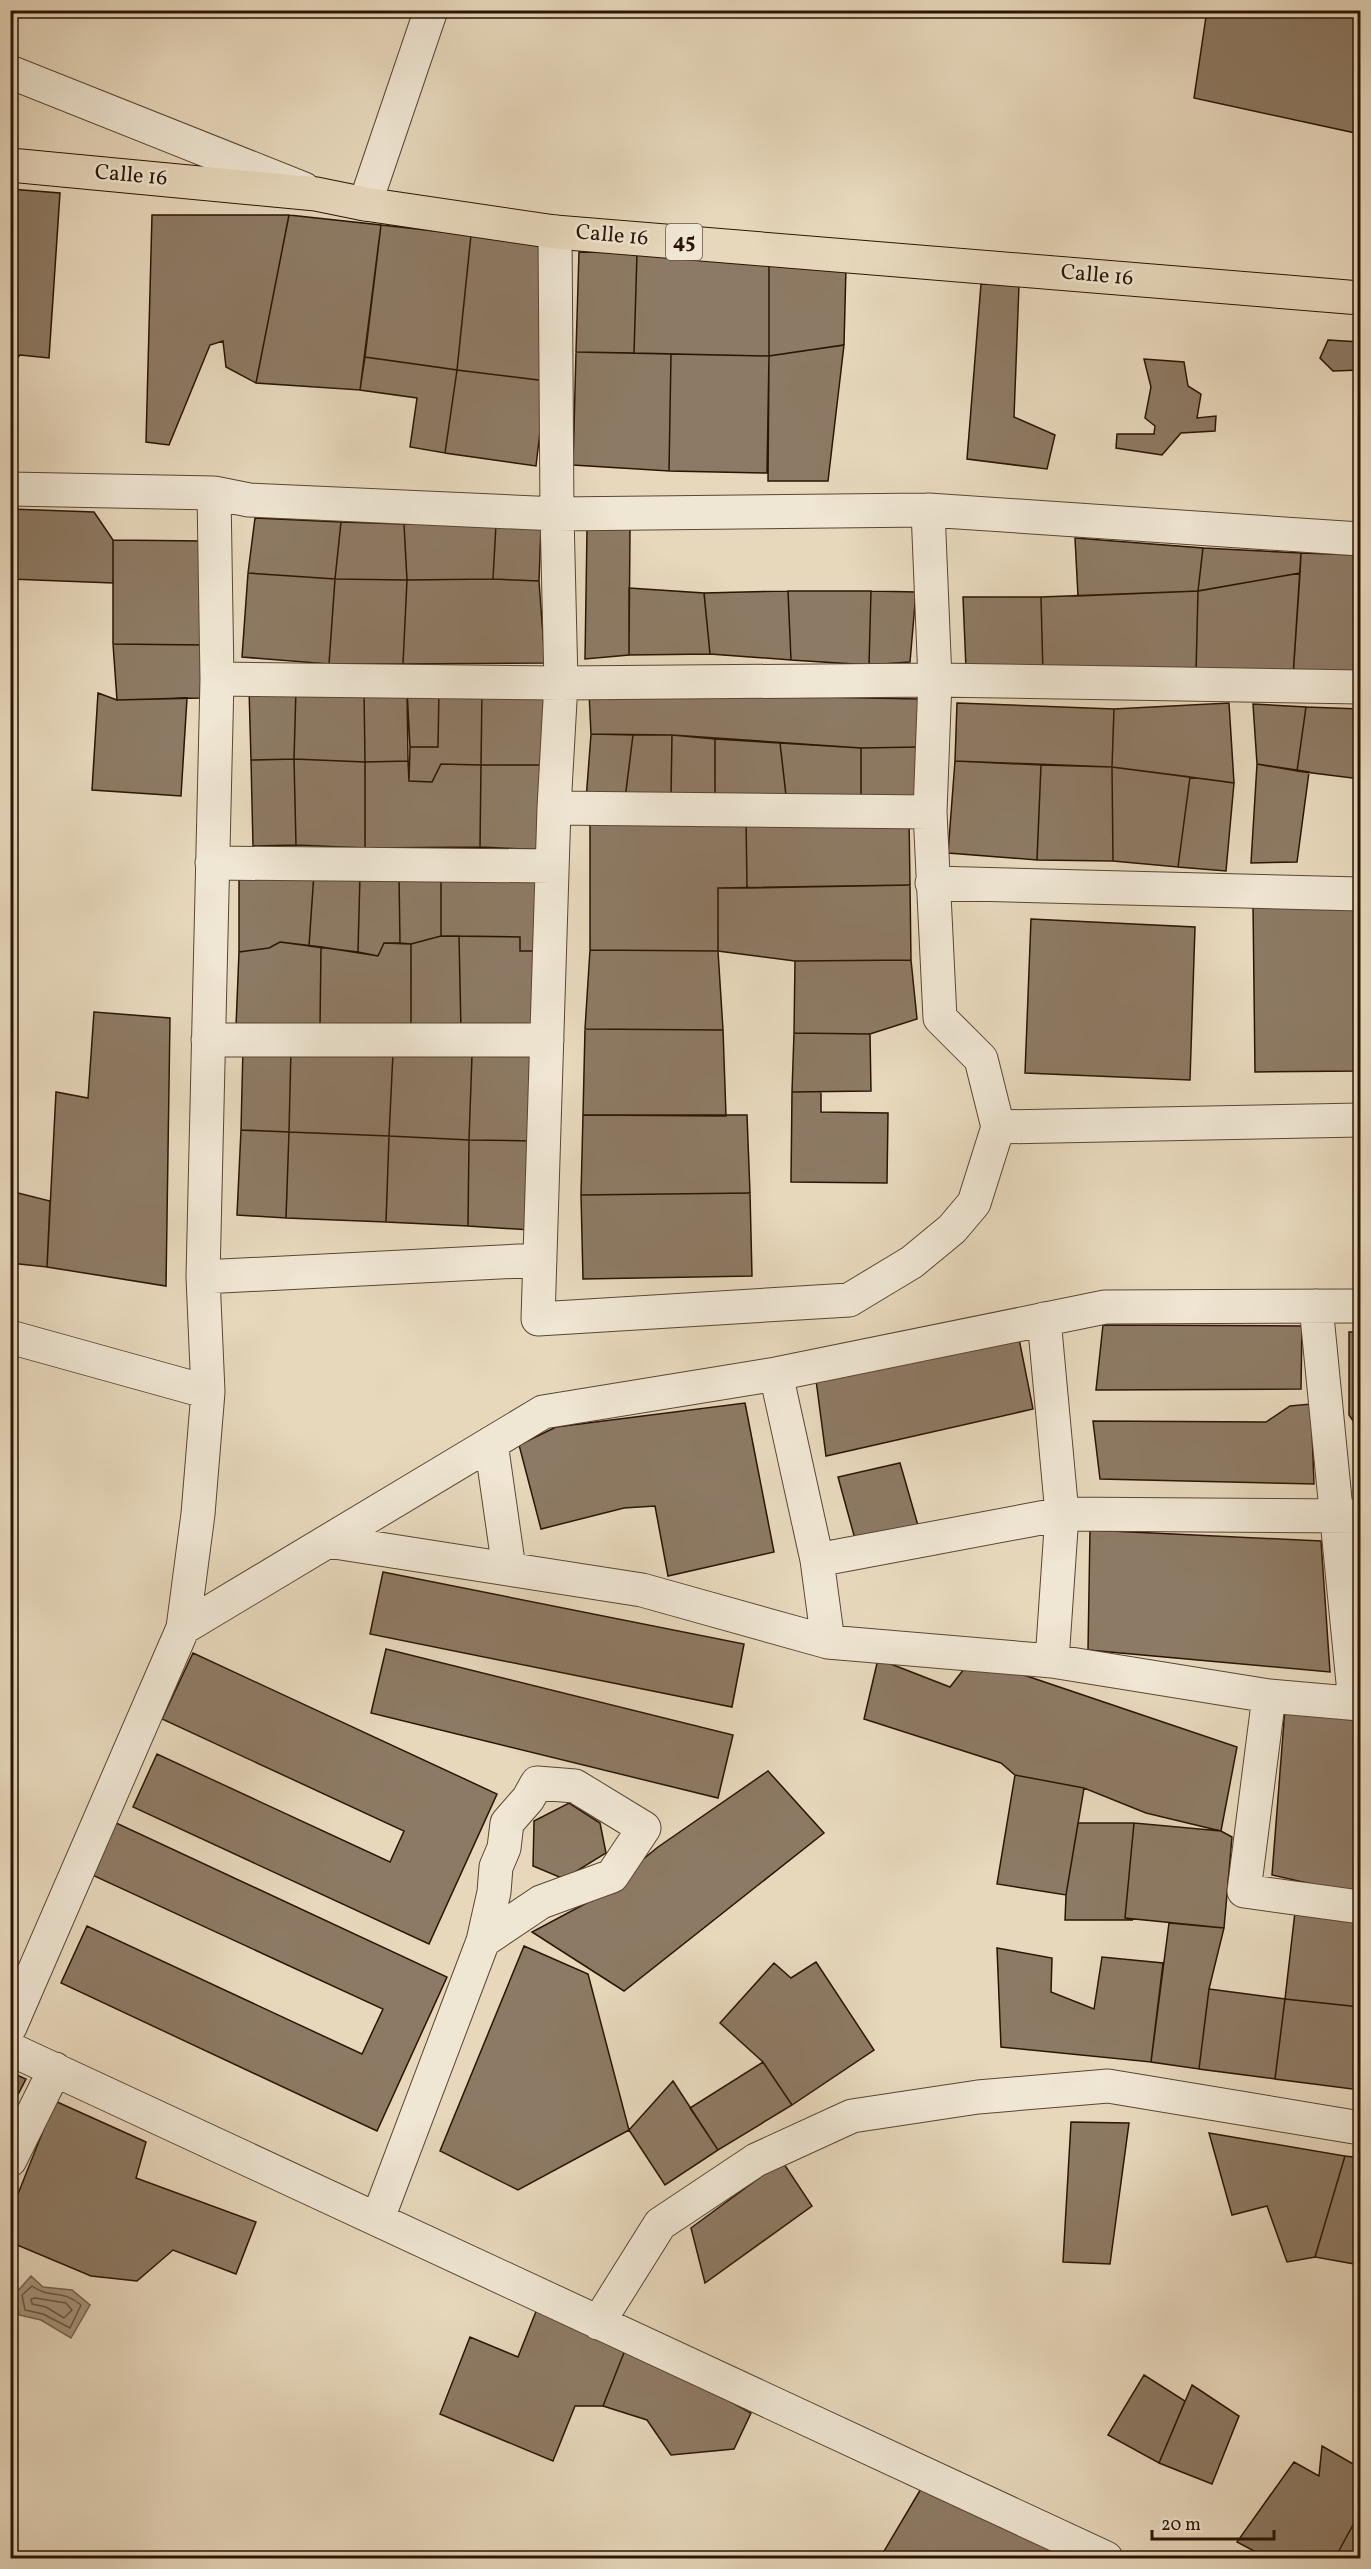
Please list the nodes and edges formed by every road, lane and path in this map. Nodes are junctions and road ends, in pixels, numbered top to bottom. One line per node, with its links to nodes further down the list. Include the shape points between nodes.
1 (431, 10): 5 (street)
2 (10, 72): 4 (street)
3 (10, 165): 4 (main road, Calle 16 / 45)
4 (316, 194): 5 (main road, Calle 16 / 45)
5 (364, 204): 6 (main road, Calle 16 / 45)
6 (555, 232): 7 (main road, Calle 16 / 45); 11 (street)
7 (1360, 298)
8 (10, 489): 9 (street)
9 (214, 493): 11 (street, via 249,500); 13 (street)
10 (928, 510): 11 (street); 12 (street); 14 (street)
11 (557, 514): 15 (street)
12 (1360, 539)
13 (217, 679): 15 (street); 19 (street)
14 (935, 680): 15 (street); 16 (street); 18 (street)
15 (561, 683): 17 (street)
16 (1360, 687)
17 (554, 808): 18 (street); 20 (street)
18 (930, 812): 21 (street)
19 (212, 863): 20 (street); 23 (street)
20 (552, 866): 24 (street)
21 (932, 883): 22 (street); 26 (street, via 940,1018 981,1059)
22 (1360, 894)
23 (208, 1040): 24 (street); 28 (street)
24 (547, 1040): 27 (street)
25 (1360, 1120): 26 (street)
26 (998, 1126): 27 (street, via 974,1203 952,1229 912,1262 849,1300 538,1319)
27 (540, 1260): 28 (street)
28 (203, 1277): 34 (street)
29 (1316, 1306): 30 (street); 31 (street, via 1105,1307); 37 (street)
30 (1360, 1306)
31 (1044, 1320): 33 (street); 36 (street)
32 (10, 1337): 34 (street)
33 (776, 1374): 35 (street, via 543,1413); 39 (street)
34 (208, 1392): 41 (street)
35 (491, 1443): 38 (street); 40 (street)
36 (1062, 1514): 37 (street); 39 (street); 43 (street)
37 (1348, 1516): 45 (street)
38 (328, 1541): 40 (street); 41 (street)
39 (818, 1560): 42 (street)
40 (509, 1569): 42 (street, via 642,1590)
41 (183, 1628): 48 (street)
42 (828, 1642): 43 (street)
43 (1052, 1660): 44 (street)
44 (1269, 1696): 45 (street); 46 (street, via 1244,1891)
45 (1358, 1703)
46 (1360, 1907)
47 (483, 1941): 47 (street, via 507,1823 537,1783 575,1786 644,1828 612,1876 541,1902); 53 (street)
48 (10, 2027)
49 (10, 2049): 50 (street)
50 (55, 2069): 52 (street); 53 (street)
51 (1360, 2128): 54 (street, via 1108,2086 978,2097 852,2116 756,2160 660,2224)
52 (10, 2160)
53 (378, 2218): 54 (street)
54 (598, 2323): 55 (street)
55 (1106, 2559)

